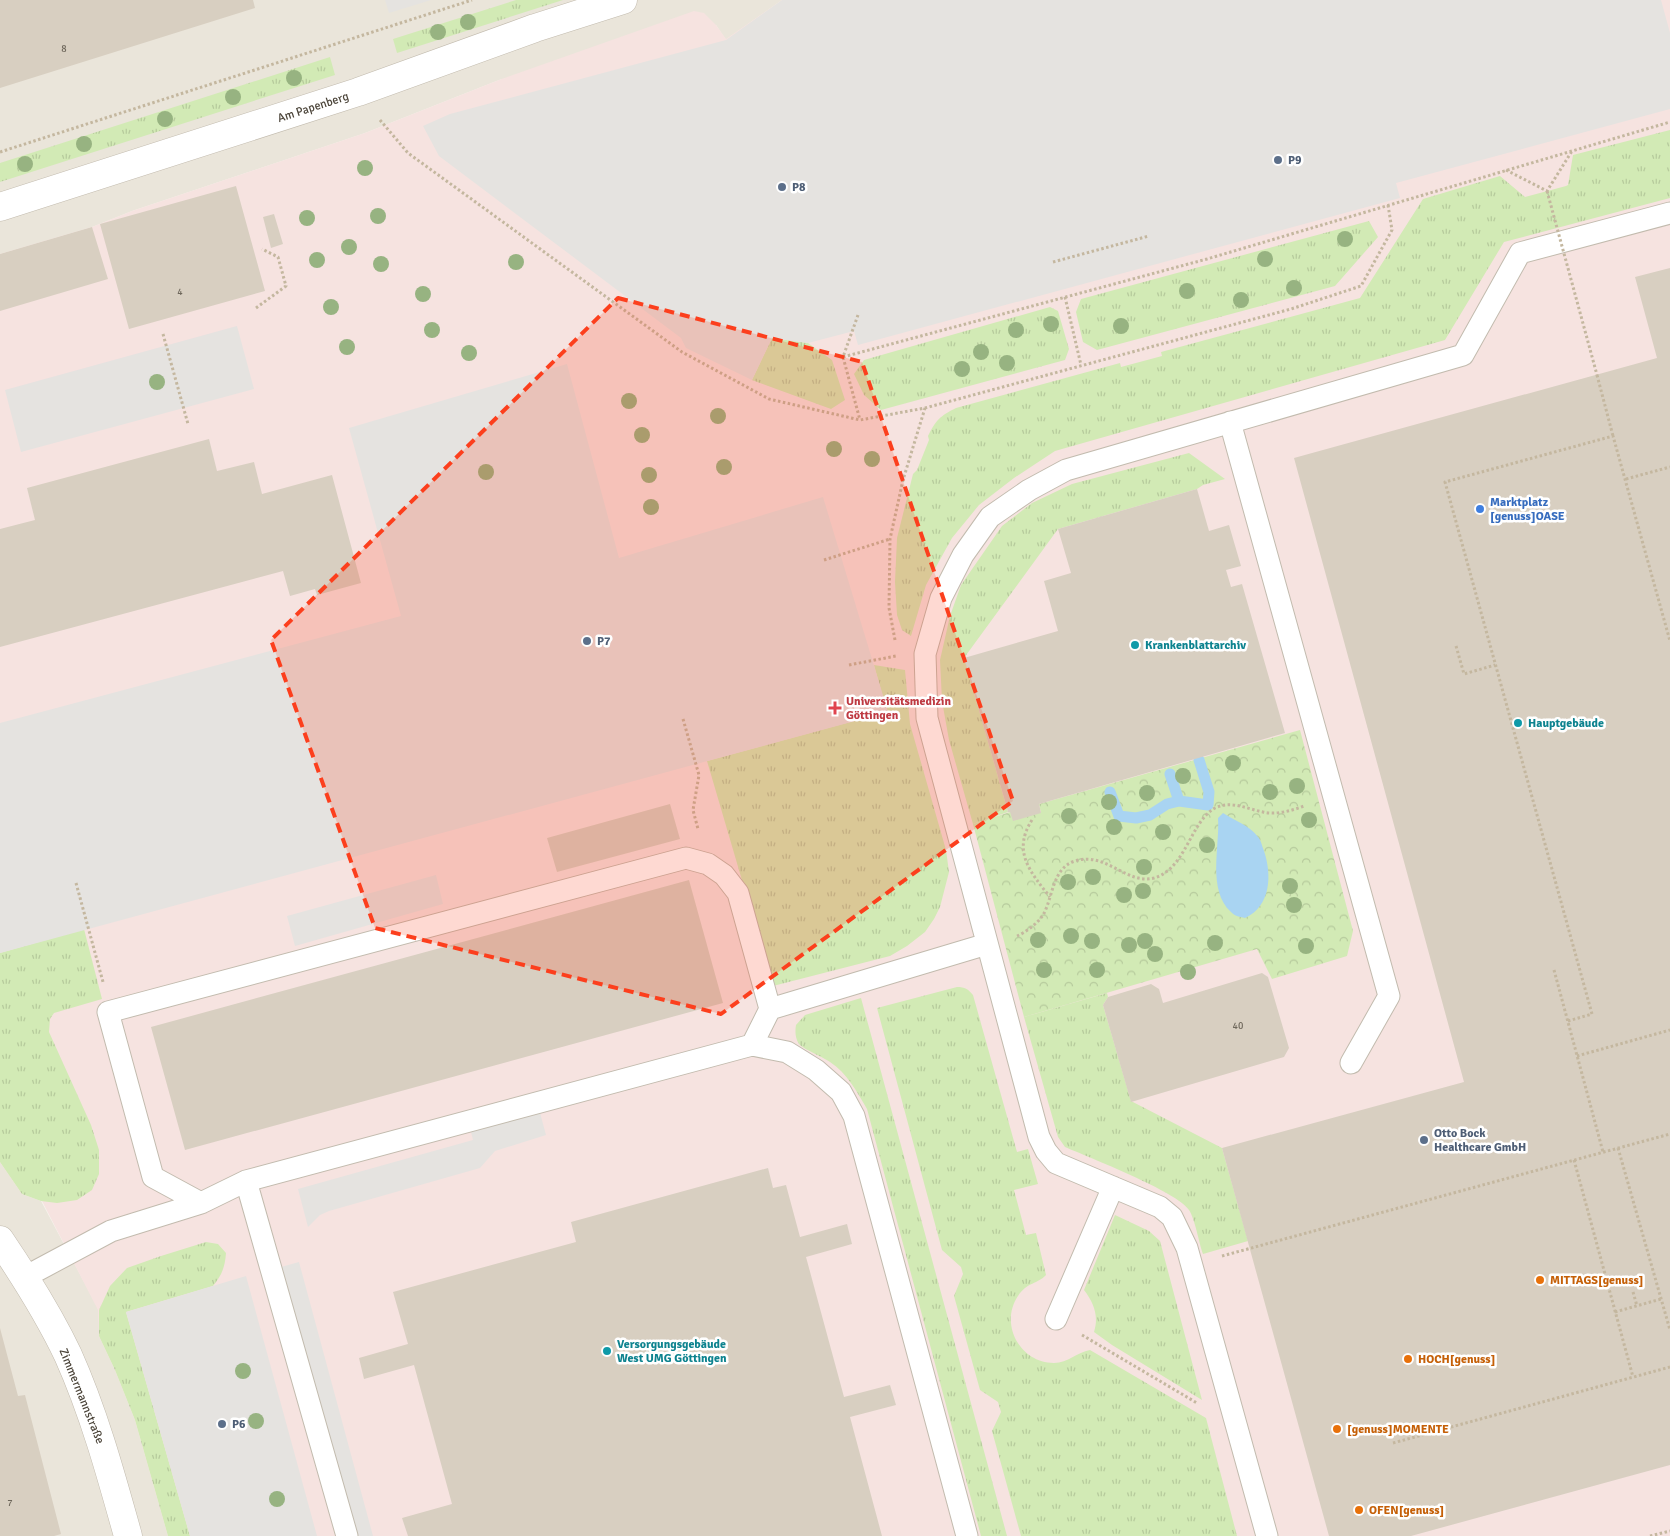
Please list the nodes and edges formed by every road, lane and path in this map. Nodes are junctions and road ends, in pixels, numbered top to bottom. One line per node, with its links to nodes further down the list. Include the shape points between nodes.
1 (472, 0): 6 (path)
2 (623, 0): 3 (street, Am Papenberg)
3 (358, 92): 10 (street, Am Papenberg); 22 (path, via 408,153 682,352 769,399)
4 (1670, 122): 5 (path)
5 (1572, 151): 7 (path); 8 (path)
6 (0, 152)
7 (1505, 170): 8 (path); 9 (path)
8 (1547, 191): 25 (path, bridge)
9 (1388, 206): 15 (path); 20 (path, via 1392,230 1361,286 1291,309)
10 (0, 208)
11 (1670, 213): 23 (lane, via 1520,253 1463,355)
12 (1149, 236): 14 (path)
13 (262, 249): 16 (path, via 278,257 286,286)
14 (1053, 262)
15 (1065, 297): 19 (path); 20 (path)
16 (256, 308)
17 (858, 315): 19 (path)
18 (163, 334): 24 (path)
19 (843, 357): 22 (path)
20 (1081, 365): 21 (path)
21 (925, 408): 22 (path); 28 (path, via 903,480)
22 (860, 420)
23 (1230, 422): 37 (lane); 42 (lane, via 1066,470 1029,490 990,517 963,555 941,598 925,654 927,718)
24 (188, 424)
25 (1614, 436): 27 (path); 35 (path, via 1446,482)
26 (1670, 467): 27 (path)
27 (1626, 479): 30 (path)
28 (890, 539): 29 (path); 31 (path, via 889,608)
29 (824, 560)
30 (1670, 641)
31 (897, 646)
32 (1456, 646): 35 (path, via 1464,674)
33 (898, 655): 34 (path)
34 (849, 665)
35 (1495, 665): 46 (path, via 1592,1014)
36 (683, 719): 39 (path, via 699,775 692,810)
37 (1333, 795): 41 (path, via 1282,813 1264,813 1230,804 1215,808 1203,820 1174,866 1165,873 1143,880 1100,860 1073,861 1056,879); 50 (lane, via 1388,996)
38 (1032, 820): 41 (path, via 1023,839 1023,848 1030,872)
39 (708, 864): 44 (lane, via 724,875 738,893); 45 (lane, via 686,858)
40 (76, 882): 45 (path)
41 (1050, 897): 42 (path, via 1043,915 1024,933)
42 (987, 944): 44 (lane); 56 (lane, via 1039,1138 1056,1163)
43 (1554, 970): 46 (path)
44 (770, 1009): 48 (lane)
45 (108, 1012): 57 (lane, via 153,1177)
46 (1568, 1021): 49 (path)
47 (1670, 1030): 49 (path)
48 (752, 1045): 55 (lane); 74 (lane, via 787,1052 816,1070 841,1092 854,1116)
49 (1577, 1056): 53 (path)
50 (1351, 1063)
51 (1670, 1134): 52 (path)
52 (1618, 1148): 53 (path); 62 (path)
53 (1603, 1152): 54 (path)
54 (1574, 1160): 59 (path); 64 (path)
55 (246, 1181): 57 (lane); 73 (lane)
56 (1113, 1187): 59 (lane, via 1160,1207 1172,1217); 65 (lane)
57 (201, 1203): 60 (lane, via 111,1231)
58 (0, 1240): 60 (street, Zimmermannstraße)
59 (1191, 1265): 69 (lane)
60 (25, 1277): 72 (street, Zimmermannstraße, via 68,1355 101,1441)
61 (1633, 1292): 63 (path)
62 (1661, 1300): 63 (path); 66 (path)
63 (1637, 1306): 64 (path)
64 (1615, 1312): 68 (path)
65 (1056, 1319): 69 (path)
66 (1670, 1330)
67 (1670, 1367): 68 (path)
68 (1633, 1378): 70 (path)
69 (1236, 1426): 75 (lane)
70 (1393, 1443)
71 (1670, 1530): 76 (path)
72 (128, 1536)
73 (347, 1536)
74 (967, 1536)
75 (1267, 1536)
76 (1650, 1536)

